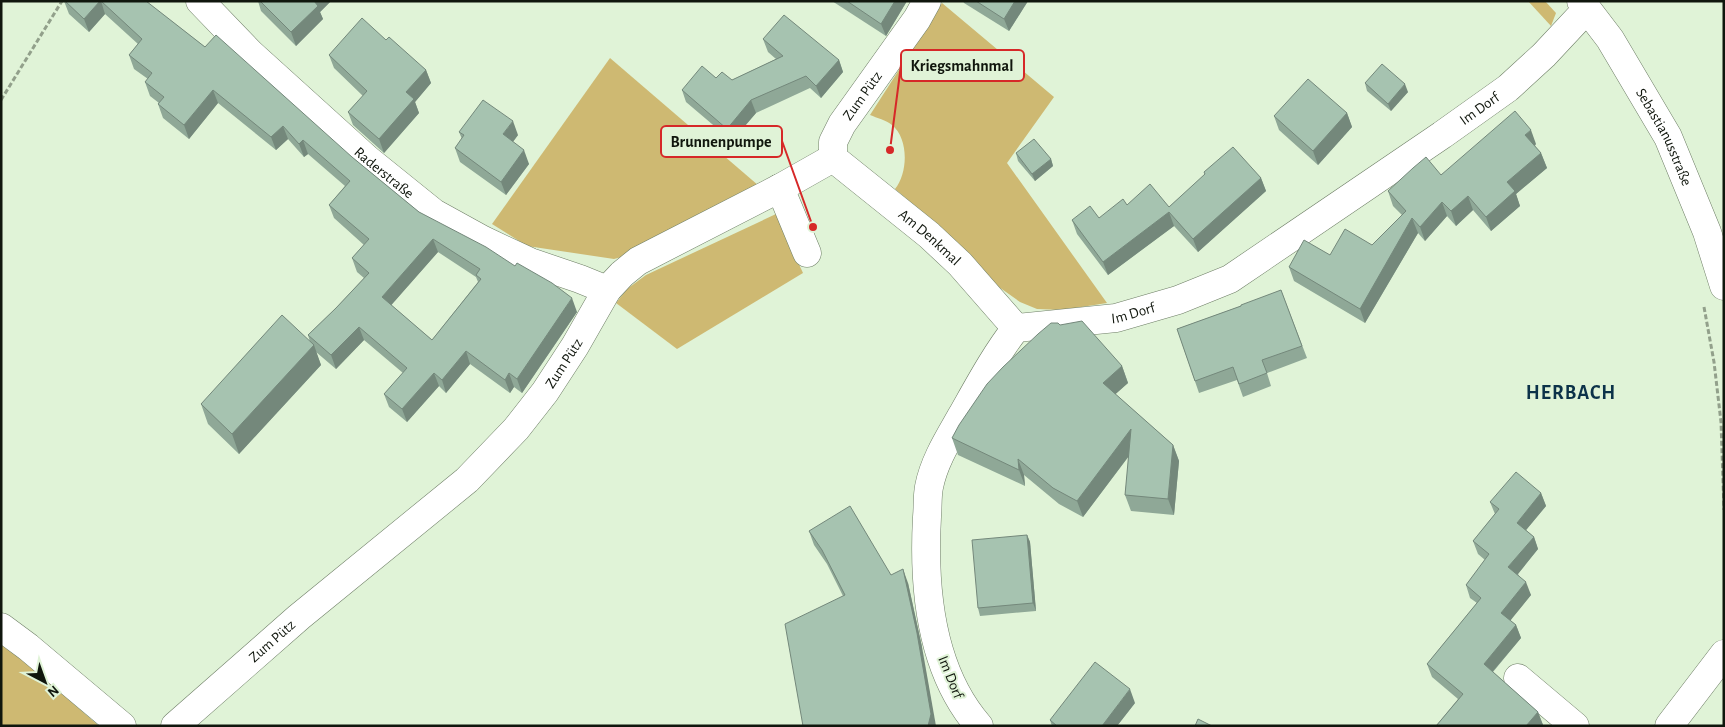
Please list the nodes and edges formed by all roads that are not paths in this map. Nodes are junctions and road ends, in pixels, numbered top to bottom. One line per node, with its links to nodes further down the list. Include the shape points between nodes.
1 (200, 1): 8 (street, Raderstraße, via 250,54 367,159 434,213 530,262)
2 (927, 1): 4 (street, Zum Pütz, via 842,124 833,142)
3 (1584, 5): 7 (street, Sebastianusstraße, via 1610,39 1668,137 1707,232); 9 (street, Im Dorf, via 1544,55 1508,88 1230,279 1178,300 1116,318)
4 (833, 158): 5 (street, Zum Pütz); 9 (street, Am Denkmal, via 930,236 960,264)
5 (780, 188): 6 (street); 8 (street, Zum Pütz, via 638,260)
6 (807, 253)
7 (1724, 286)
8 (607, 290): 14 (street, Zum Pütz, via 545,392 516,429 468,480 299,617)
9 (1016, 328): 15 (street, Im Dorf, via 1001,347 941,452 929,487 926,564 936,636 953,688)
10 (1, 627): 13 (street)
11 (1724, 654): 17 (street)
12 (1518, 678): 16 (street)
13 (122, 726)
14 (175, 726)
15 (979, 726)
16 (1575, 726)
17 (1669, 726)

